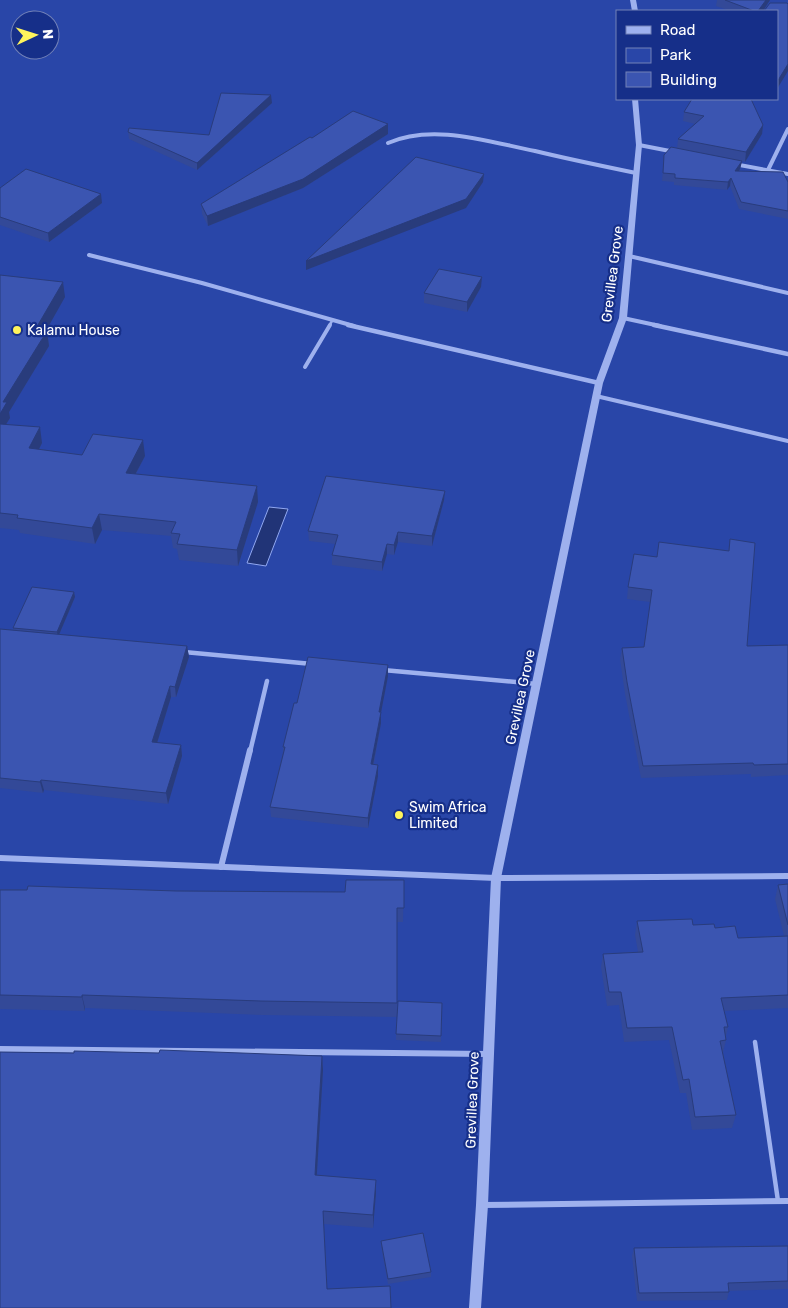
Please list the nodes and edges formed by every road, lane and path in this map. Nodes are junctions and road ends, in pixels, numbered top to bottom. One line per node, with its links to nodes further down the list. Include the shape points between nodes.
1 (635, 100): 4 (street, Grevillea Grove)
2 (788, 129): 7 (street)
3 (388, 143): 8 (street, via 412,135 467,137)
4 (639, 146): 5 (street); 8 (street, Grevillea Grove)
5 (676, 153)
6 (732, 163): 7 (street)
7 (768, 170): 9 (street)
8 (636, 174): 11 (street, Grevillea Grove)
9 (788, 174)
10 (89, 255): 14 (street, via 202,283)
11 (630, 256): 12 (street); 13 (street, Grevillea Grove)
12 (788, 293)
13 (623, 318): 15 (street); 17 (street, Grevillea Grove)
14 (332, 321): 16 (lane); 17 (street)
15 (788, 354)
16 (305, 367)
17 (599, 383): 18 (street, Grevillea Grove)
18 (596, 396): 19 (lane); 24 (street, Grevillea Grove)
19 (788, 441)
20 (179, 652): 21 (street)
21 (318, 664)
22 (378, 670): 24 (street)
23 (267, 681): 26 (street)
24 (537, 684): 28 (street, Grevillea Grove)
25 (0, 858): 26 (street)
26 (221, 867): 28 (street)
27 (788, 876): 28 (street)
28 (496, 878): 31 (street, Grevillea Grove)
29 (755, 1042): 32 (lane)
30 (0, 1049): 31 (street)
31 (487, 1054): 34 (street, Grevillea Grove)
32 (778, 1201): 33 (street); 34 (street)
33 (788, 1201)
34 (482, 1205): 35 (street, Grevillea Grove)
35 (475, 1308)

